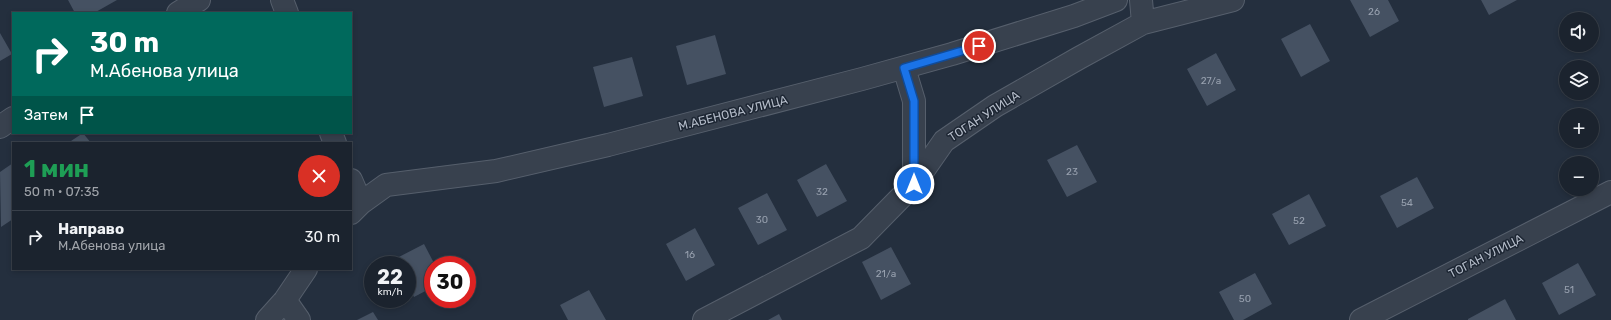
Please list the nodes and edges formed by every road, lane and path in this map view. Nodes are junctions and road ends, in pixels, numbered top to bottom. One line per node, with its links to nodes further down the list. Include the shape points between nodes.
1 (199, 0): 6 (street)
2 (282, 0): 7 (street)
3 (1116, 0): 9 (street, М.АБЕНОВА УЛИЦА, via 1074,16)
4 (1141, 0): 8 (street)
5 (1233, 0): 8 (street, ТОГАН УЛИЦА)
6 (180, 12)
7 (287, 12)
8 (1143, 23): 12 (street, ТОГАН УЛИЦА, via 996,106 944,141)
9 (904, 68): 12 (street, via 914,101); 15 (street, М.АБЕНОВА УЛИЦА, via 608,145 496,171 386,185)
10 (12, 119): 11 (street)
11 (0, 127)
12 (914, 184): 20 (street, ТОГАН УЛИЦА, via 861,238)
13 (352, 186): 15 (street)
14 (1611, 192): 21 (street, ТОГАН УЛИЦА)
15 (356, 208)
16 (305, 270): 17 (street)
17 (286, 300): 18 (street); 19 (street)
18 (267, 320)
19 (299, 320)
20 (704, 320)
21 (1361, 320)

